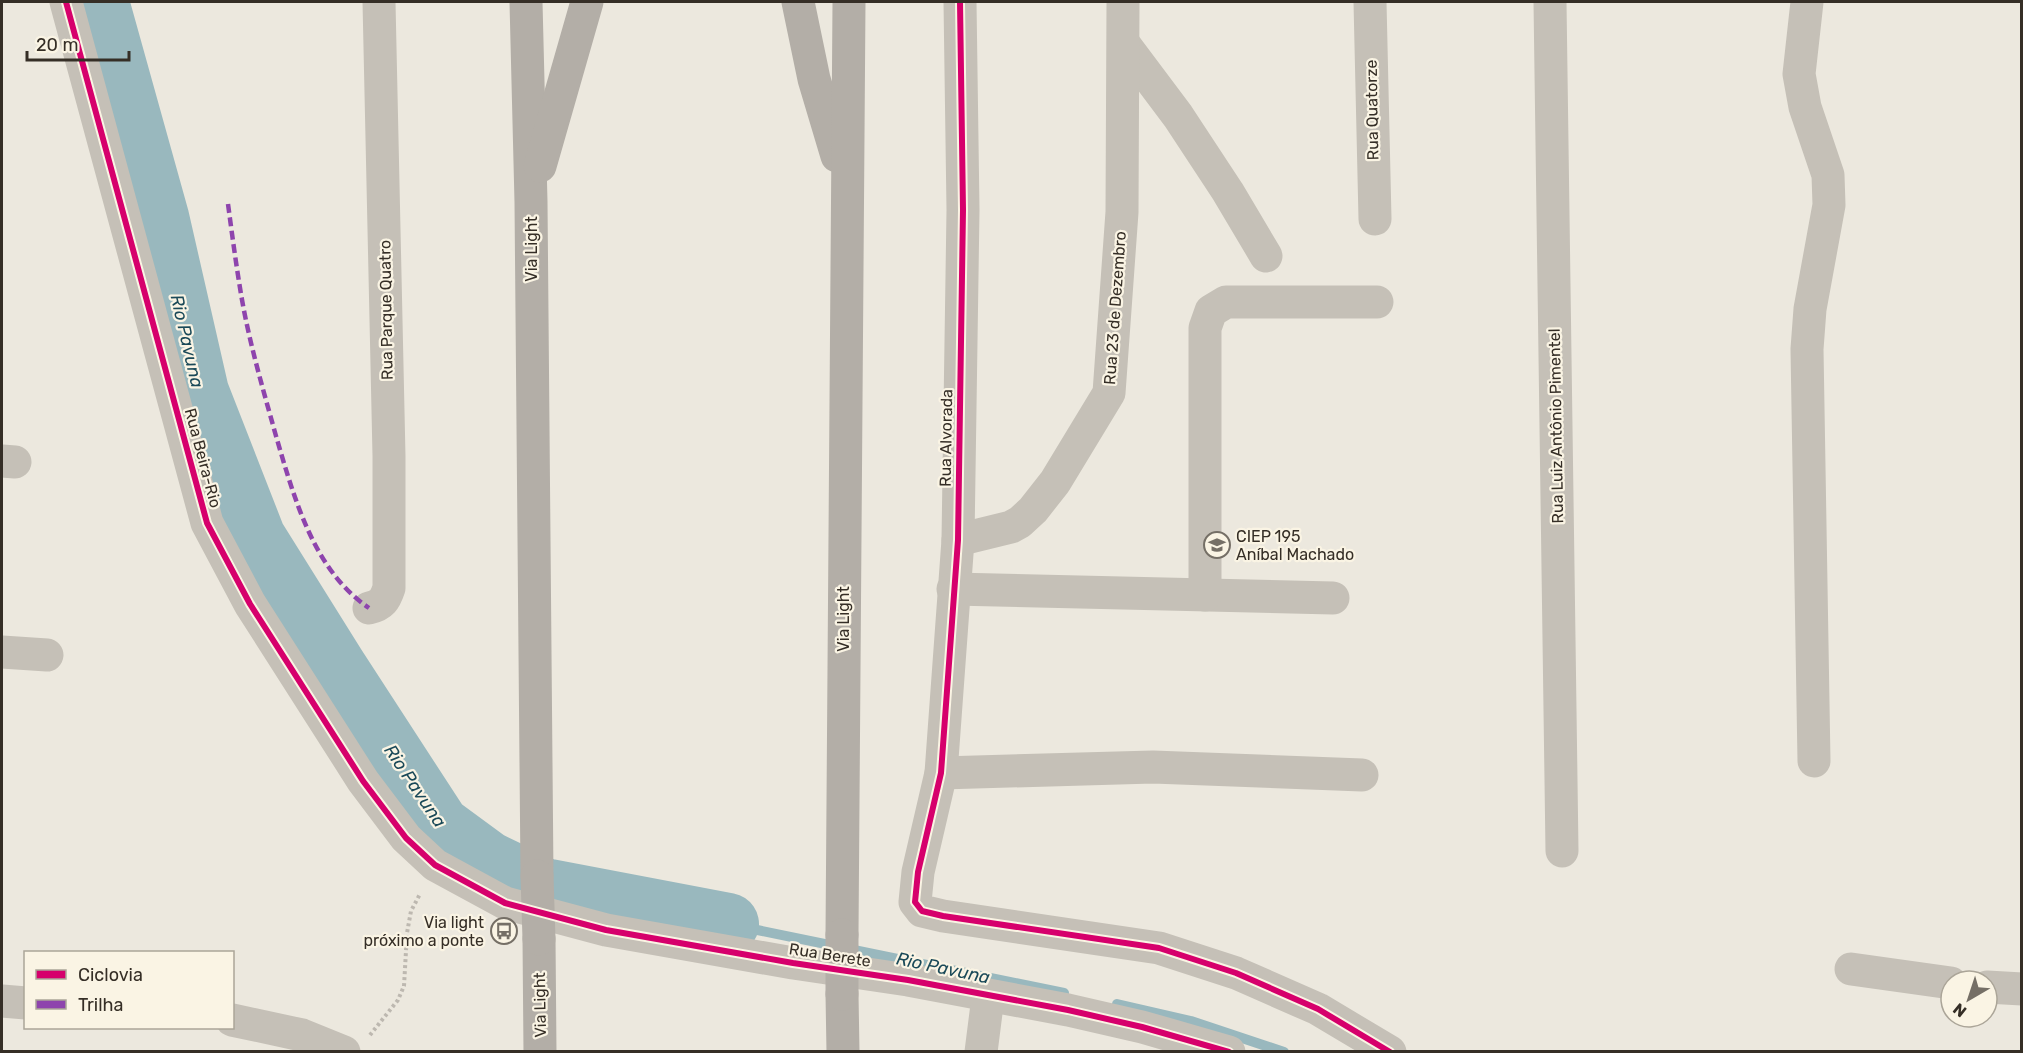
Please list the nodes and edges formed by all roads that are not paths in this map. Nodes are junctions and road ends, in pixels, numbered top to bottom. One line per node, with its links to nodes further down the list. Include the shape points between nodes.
1 (66, 2): 29 (street, Rua Beira-Rio, via 207,523 250,604 363,781 406,838)
2 (379, 2): 22 (street, Rua Parque Quatro, via 389,588 380,605)
3 (526, 2): 14 (main road, Via Light)
4 (587, 2): 14 (main road)
5 (798, 2): 13 (main road, via 814,79)
6 (849, 2): 13 (main road, Via Light)
7 (960, 2): 18 (street, Rua Alvorada, via 963,210)
8 (1123, 2): 12 (street, Rua 23 de Dezembro)
9 (1370, 2): 15 (street, Rua Quatorze)
10 (1550, 2): 28 (street, Rua Luiz Antônio Pimentel)
11 (1807, 2): 25 (street, via 1799,74 1805,107 1828,175 1829,205 1810,309 1807,349)
12 (1124, 44): 16 (street, via 1178,116); 18 (street, Rua 23 de Dezembro, via 1122,212 1109,393 1055,482 1033,510 1011,527)
13 (846, 186): 40 (main road, Via Light, bridge)
14 (531, 202): 39 (main road, Via Light, bridge)
15 (1375, 219)
16 (1266, 256)
17 (1377, 302): 20 (street, via 1226,302 1211,311 1205,328)
18 (958, 540): 19 (street, Rua Alvorada)
19 (953, 589): 20 (street); 26 (street, Rua Alvorada)
20 (1205, 595): 21 (street)
21 (1333, 598)
22 (369, 608)
23 (2, 652): 24 (street)
24 (47, 655)
25 (1814, 761)
26 (941, 772): 27 (street, via 1153,767); 43 (street, Rua Alvorada, via 918,872 915,902 922,911 1159,948 1236,973 1308,1005)
27 (1362, 775)
28 (1562, 851)
29 (435, 865): 34 (street, Rua Berete, via 505,903 606,930 908,980)
30 (1851, 969): 31 (street)
31 (1939, 981)
32 (1999, 988): 33 (street)
33 (2022, 989)
34 (987, 997): 41 (street); 42 (street, Rua Berete, via 1132,1024)
35 (2, 1001): 36 (street)
36 (24, 1003)
37 (234, 1020): 38 (street)
38 (354, 1047)
39 (540, 1052)
40 (843, 1052)
41 (981, 1052)
42 (1229, 1052)
43 (1390, 1052)

